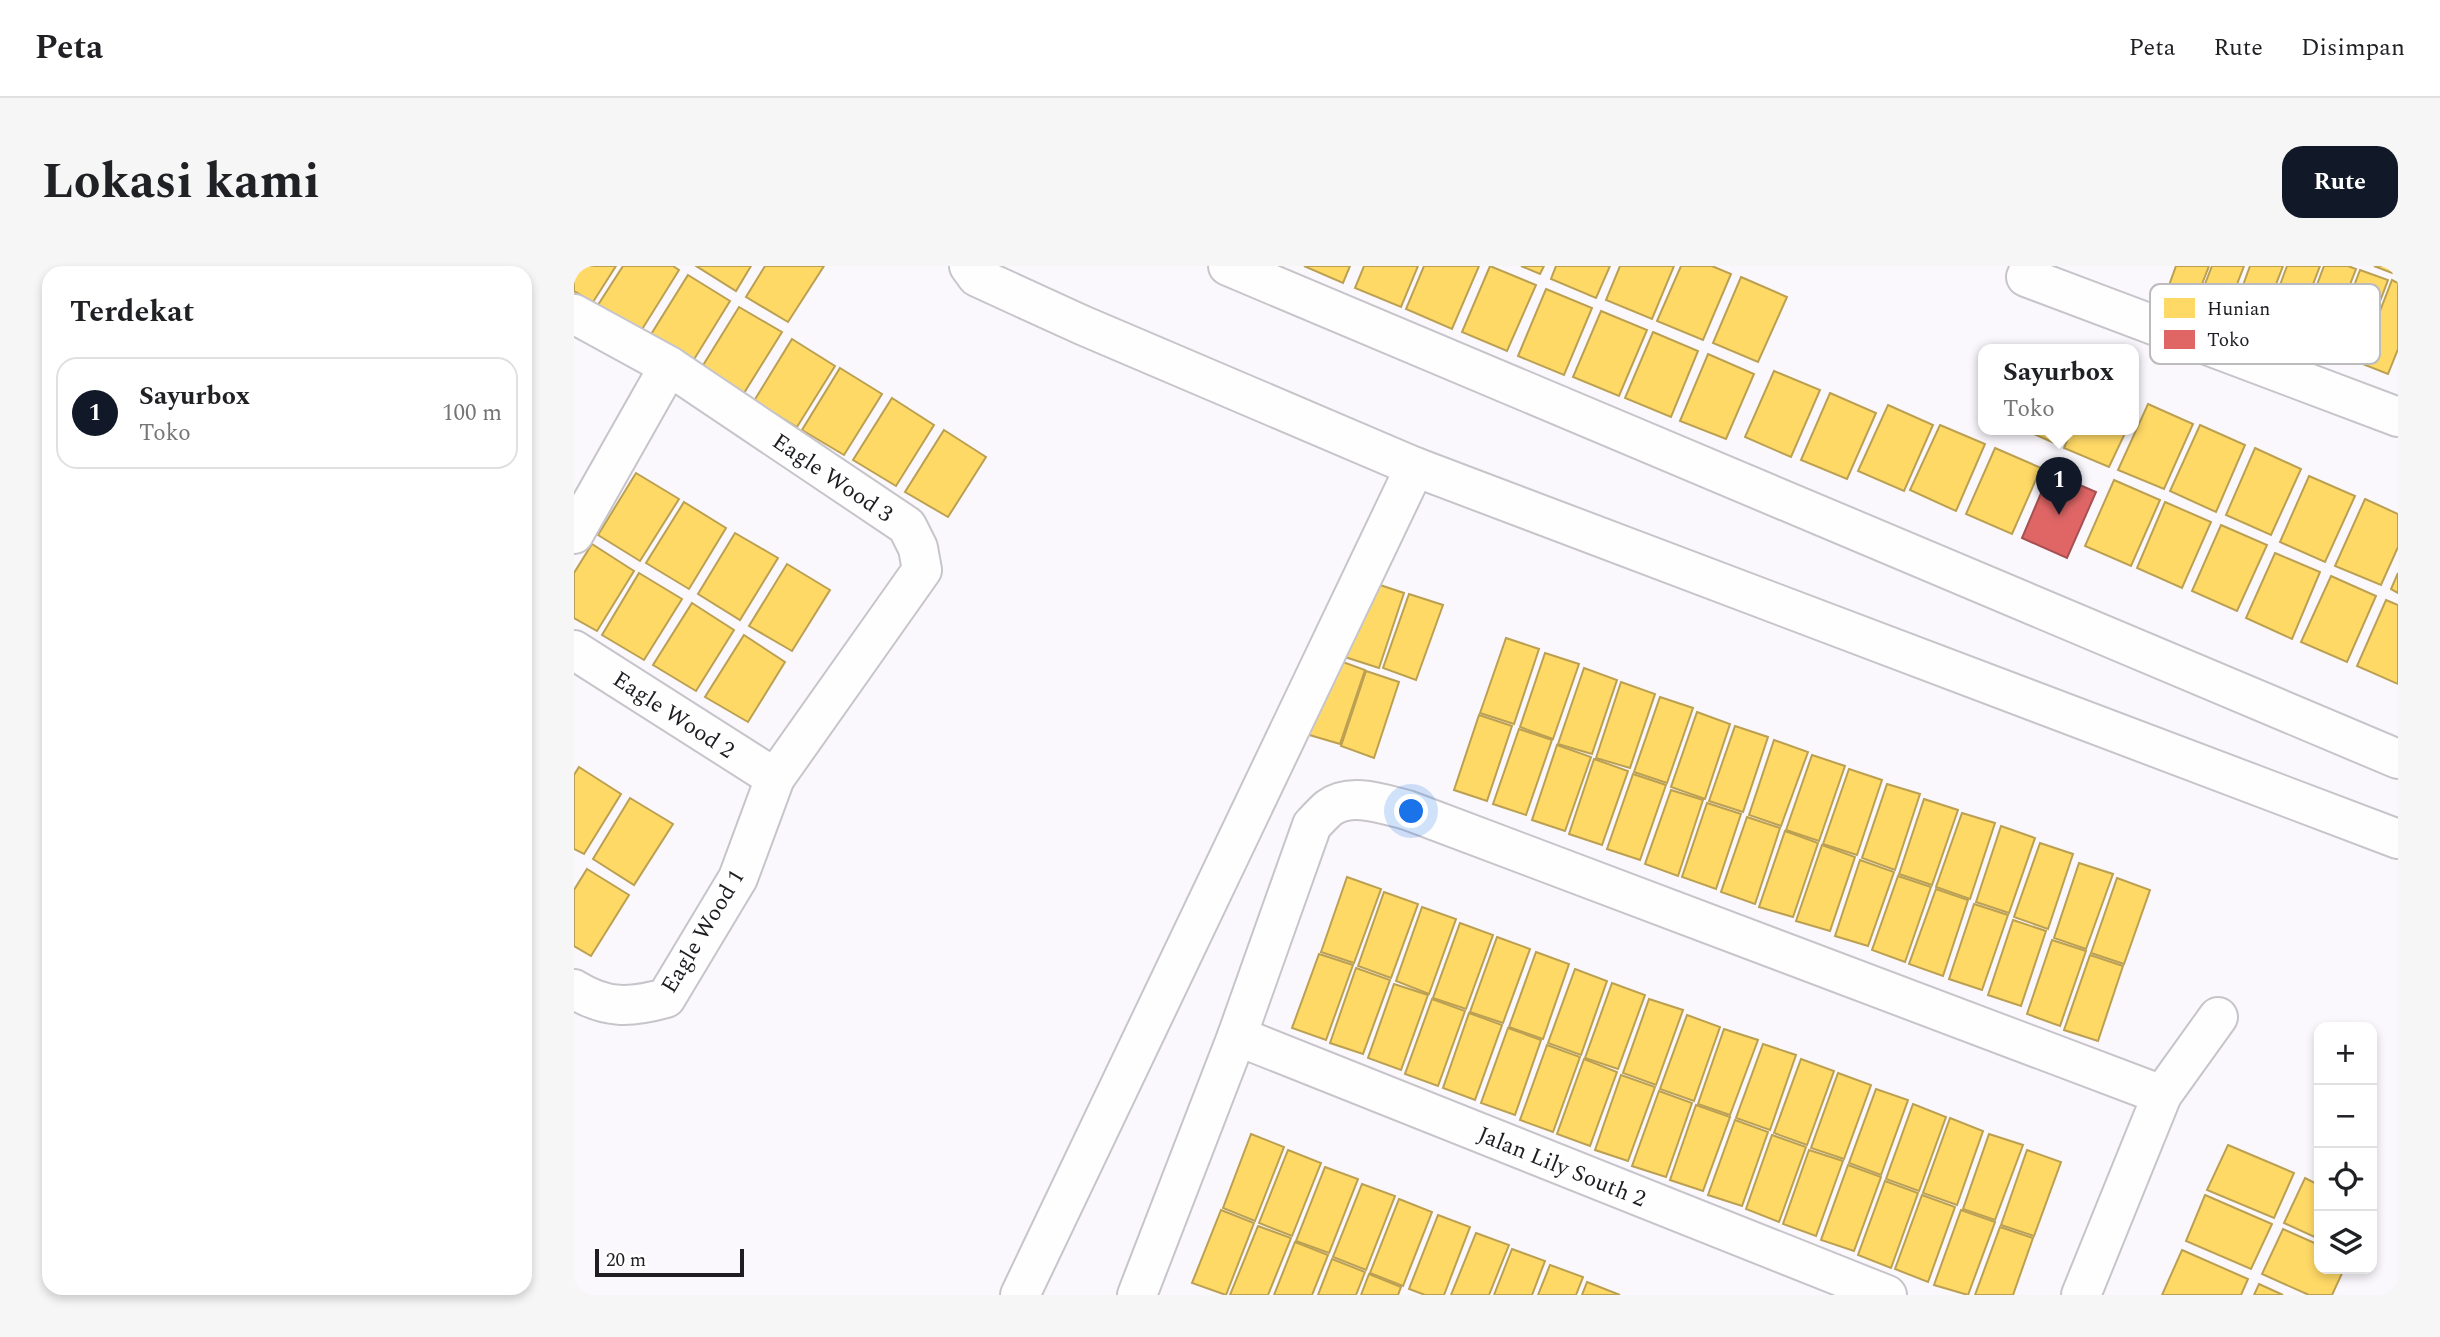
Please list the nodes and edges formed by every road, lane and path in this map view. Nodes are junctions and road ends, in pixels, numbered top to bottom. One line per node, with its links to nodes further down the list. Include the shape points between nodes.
1 (969, 266): 9 (street, via 976,277 1082,325)
2 (1228, 266): 12 (street)
3 (2031, 266): 5 (street, via 2026,277)
4 (574, 314): 7 (street, Eagle Wood 3)
5 (2150, 324)
6 (2257, 364): 8 (street)
7 (669, 366): 10 (street); 13 (street, Eagle Wood 3, via 907,526 918,548 922,570)
8 (2398, 417)
9 (1415, 467): 14 (street); 19 (street)
10 (574, 534)
11 (574, 650): 13 (street, Eagle Wood 2)
12 (2398, 759)
13 (775, 778): 15 (street, Eagle Wood 1, via 738,878 666,998 610,1004)
14 (2398, 839)
15 (574, 989)
16 (2218, 1017): 18 (street)
17 (1237, 1036): 18 (street, via 1312,825 1330,807 1355,799 1407,810); 20 (street); 21 (street, Jalan Lily South 2)
18 (2162, 1096): 22 (street)
19 (1020, 1295)
20 (1138, 1295)
21 (1887, 1295)
22 (2081, 1295)

